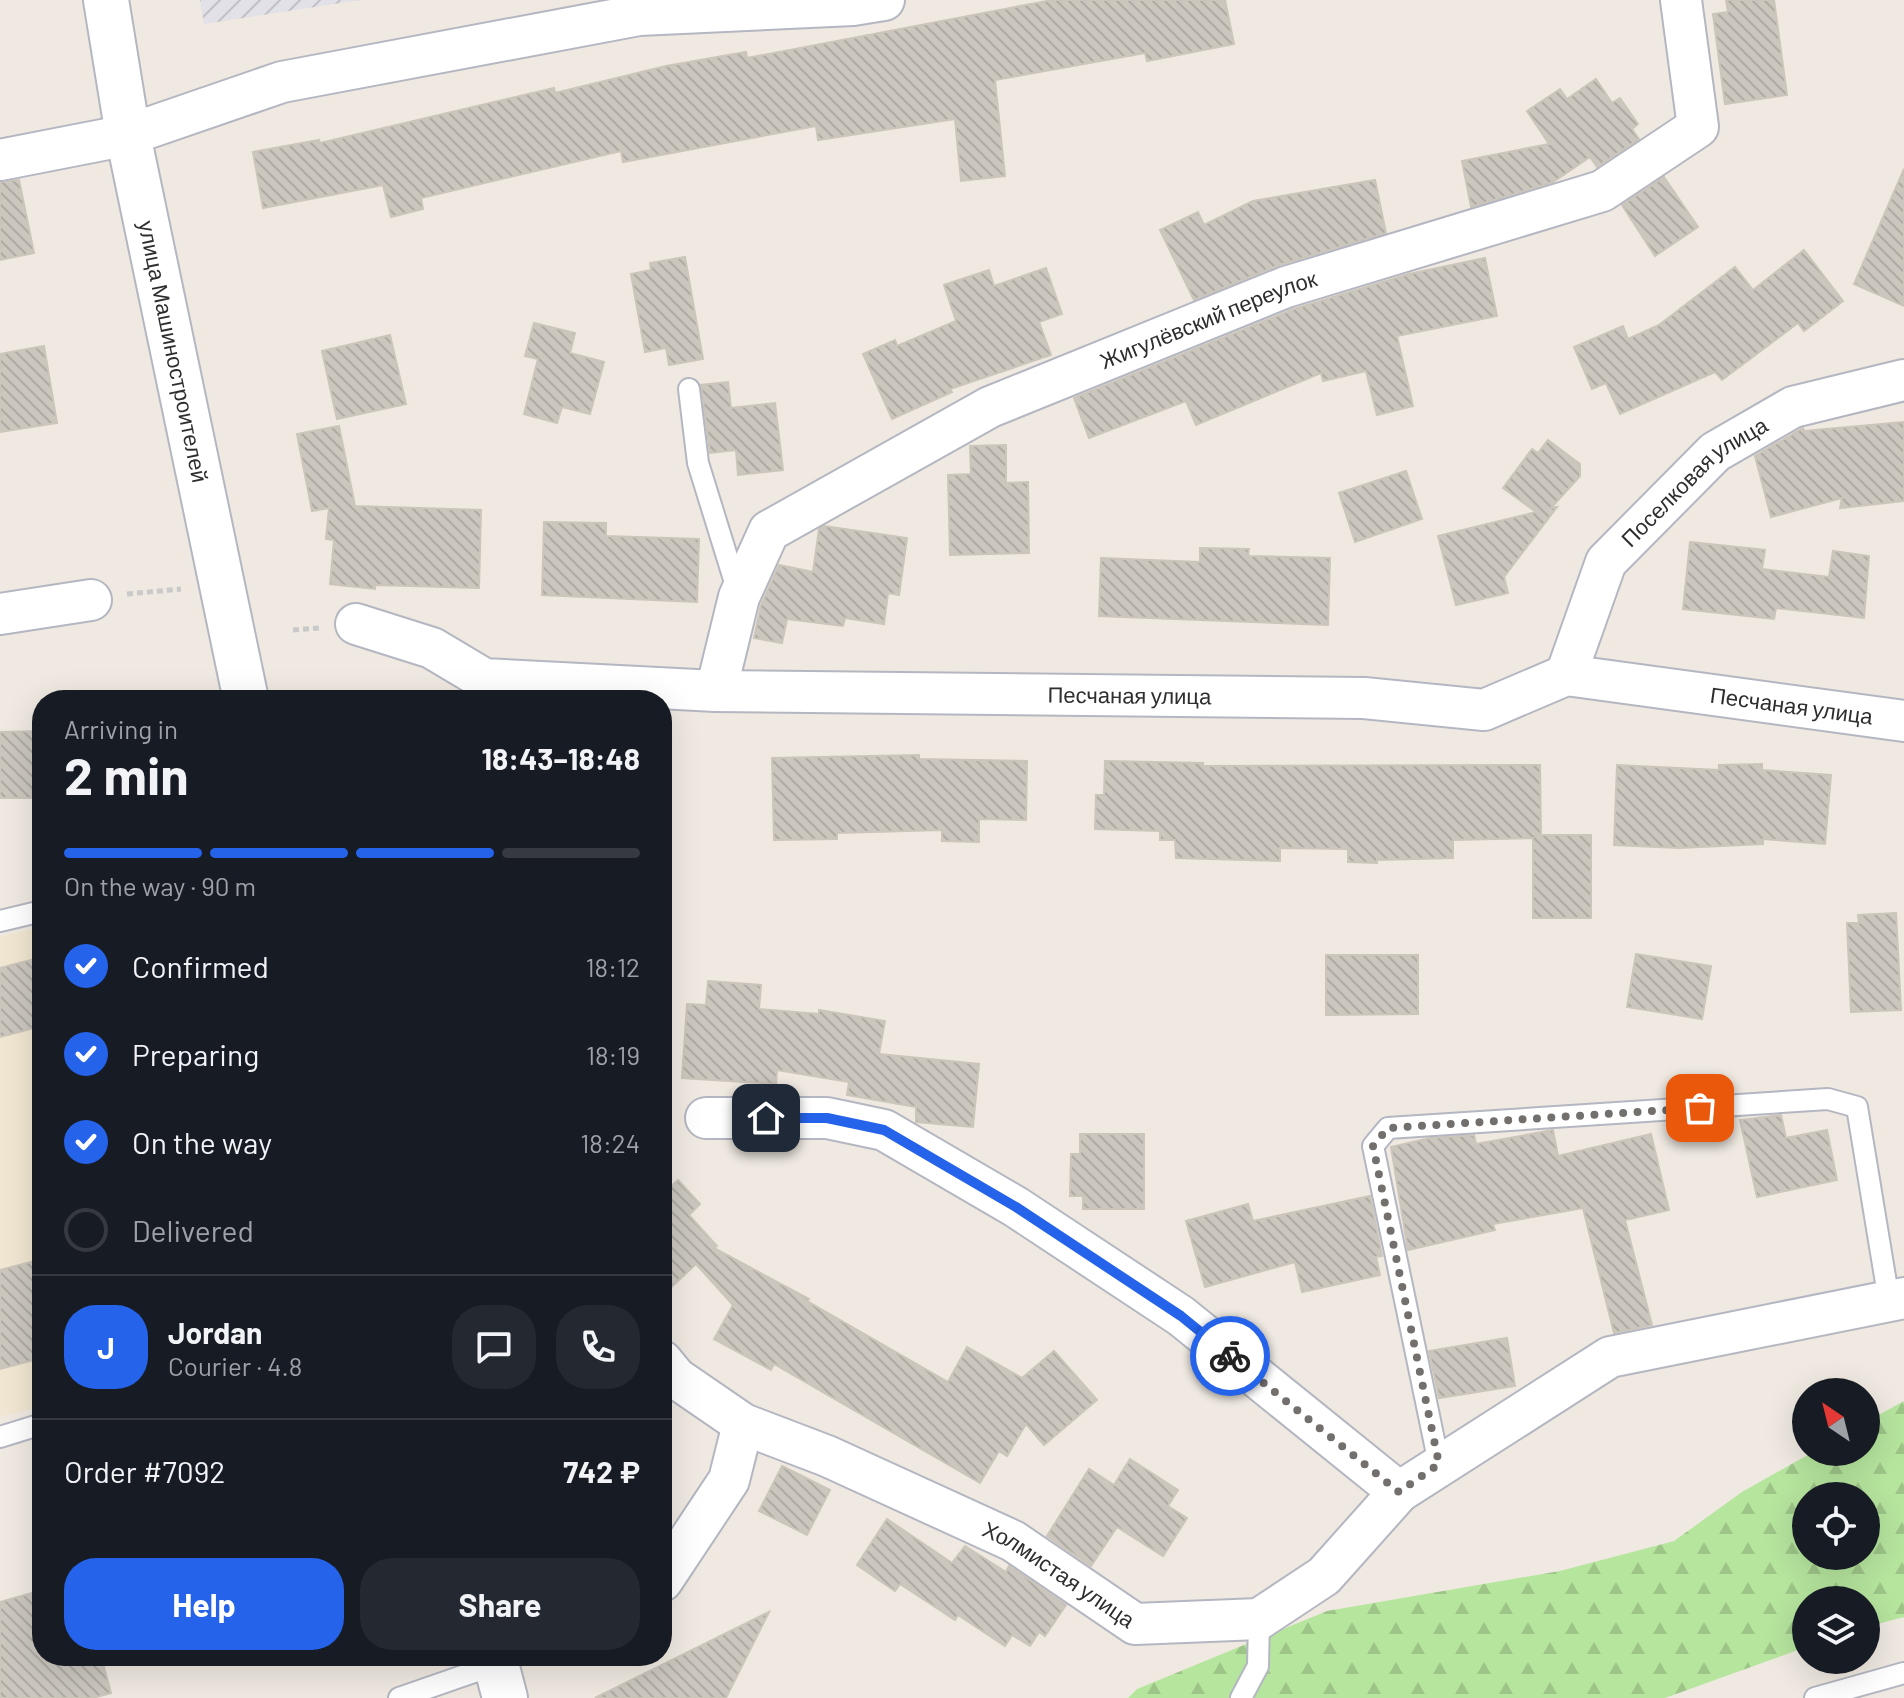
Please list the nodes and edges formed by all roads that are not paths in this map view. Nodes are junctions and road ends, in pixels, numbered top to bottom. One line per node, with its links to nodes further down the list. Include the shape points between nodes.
1 (106, 0): 4 (street, улица Машиностроителей)
2 (884, 0): 4 (street, via 639,15 282,82)
3 (1681, 0): 8 (street, Жигулёвский переулок, via 1698,127 1602,191 1286,287 990,407 769,531)
4 (128, 135): 5 (street); 13 (street, улица Машиностроителей)
5 (0, 160)
6 (1904, 380): 12 (street, Поселковая улица, via 1793,407 1715,452 1606,562)
7 (689, 389): 8 (lane, via 698,463)
8 (739, 597): 16 (street, Жигулёвский переулок)
9 (91, 600): 10 (street)
10 (0, 614)
11 (356, 624): 14 (street, Песчаная улица, via 432,648)
12 (1566, 675): 16 (street, Песчаная улица, via 1484,710 1364,698); 17 (street, Песчаная улица)
13 (244, 690)
14 (484, 690)
15 (672, 691): 16 (street, Песчаная улица)
16 (716, 691)
17 (1904, 721)
18 (32, 913): 19 (lane)
19 (0, 921)
20 (706, 1118): 27 (street, via 827,1118 884,1130 1016,1207 1181,1316)
21 (1897, 1300): 26 (street, via 1610,1357); 26 (lane, via 1857,1107 1828,1099 1388,1128 1373,1146)
22 (672, 1373): 23 (street, Холмистая улица)
23 (743, 1424): 28 (street, via 729,1480); 29 (street, Холмистая улица, via 827,1456 1013,1541 1135,1624)
24 (32, 1427): 25 (lane)
25 (0, 1437)
26 (1439, 1464): 27 (street)
27 (1399, 1492): 29 (street, via 1324,1576)
28 (672, 1566)
29 (1259, 1619): 33 (lane, via 1258,1666)
30 (505, 1669): 32 (lane)
31 (1904, 1673): 34 (lane)
32 (399, 1698)
33 (1241, 1698)
34 (1815, 1698)

